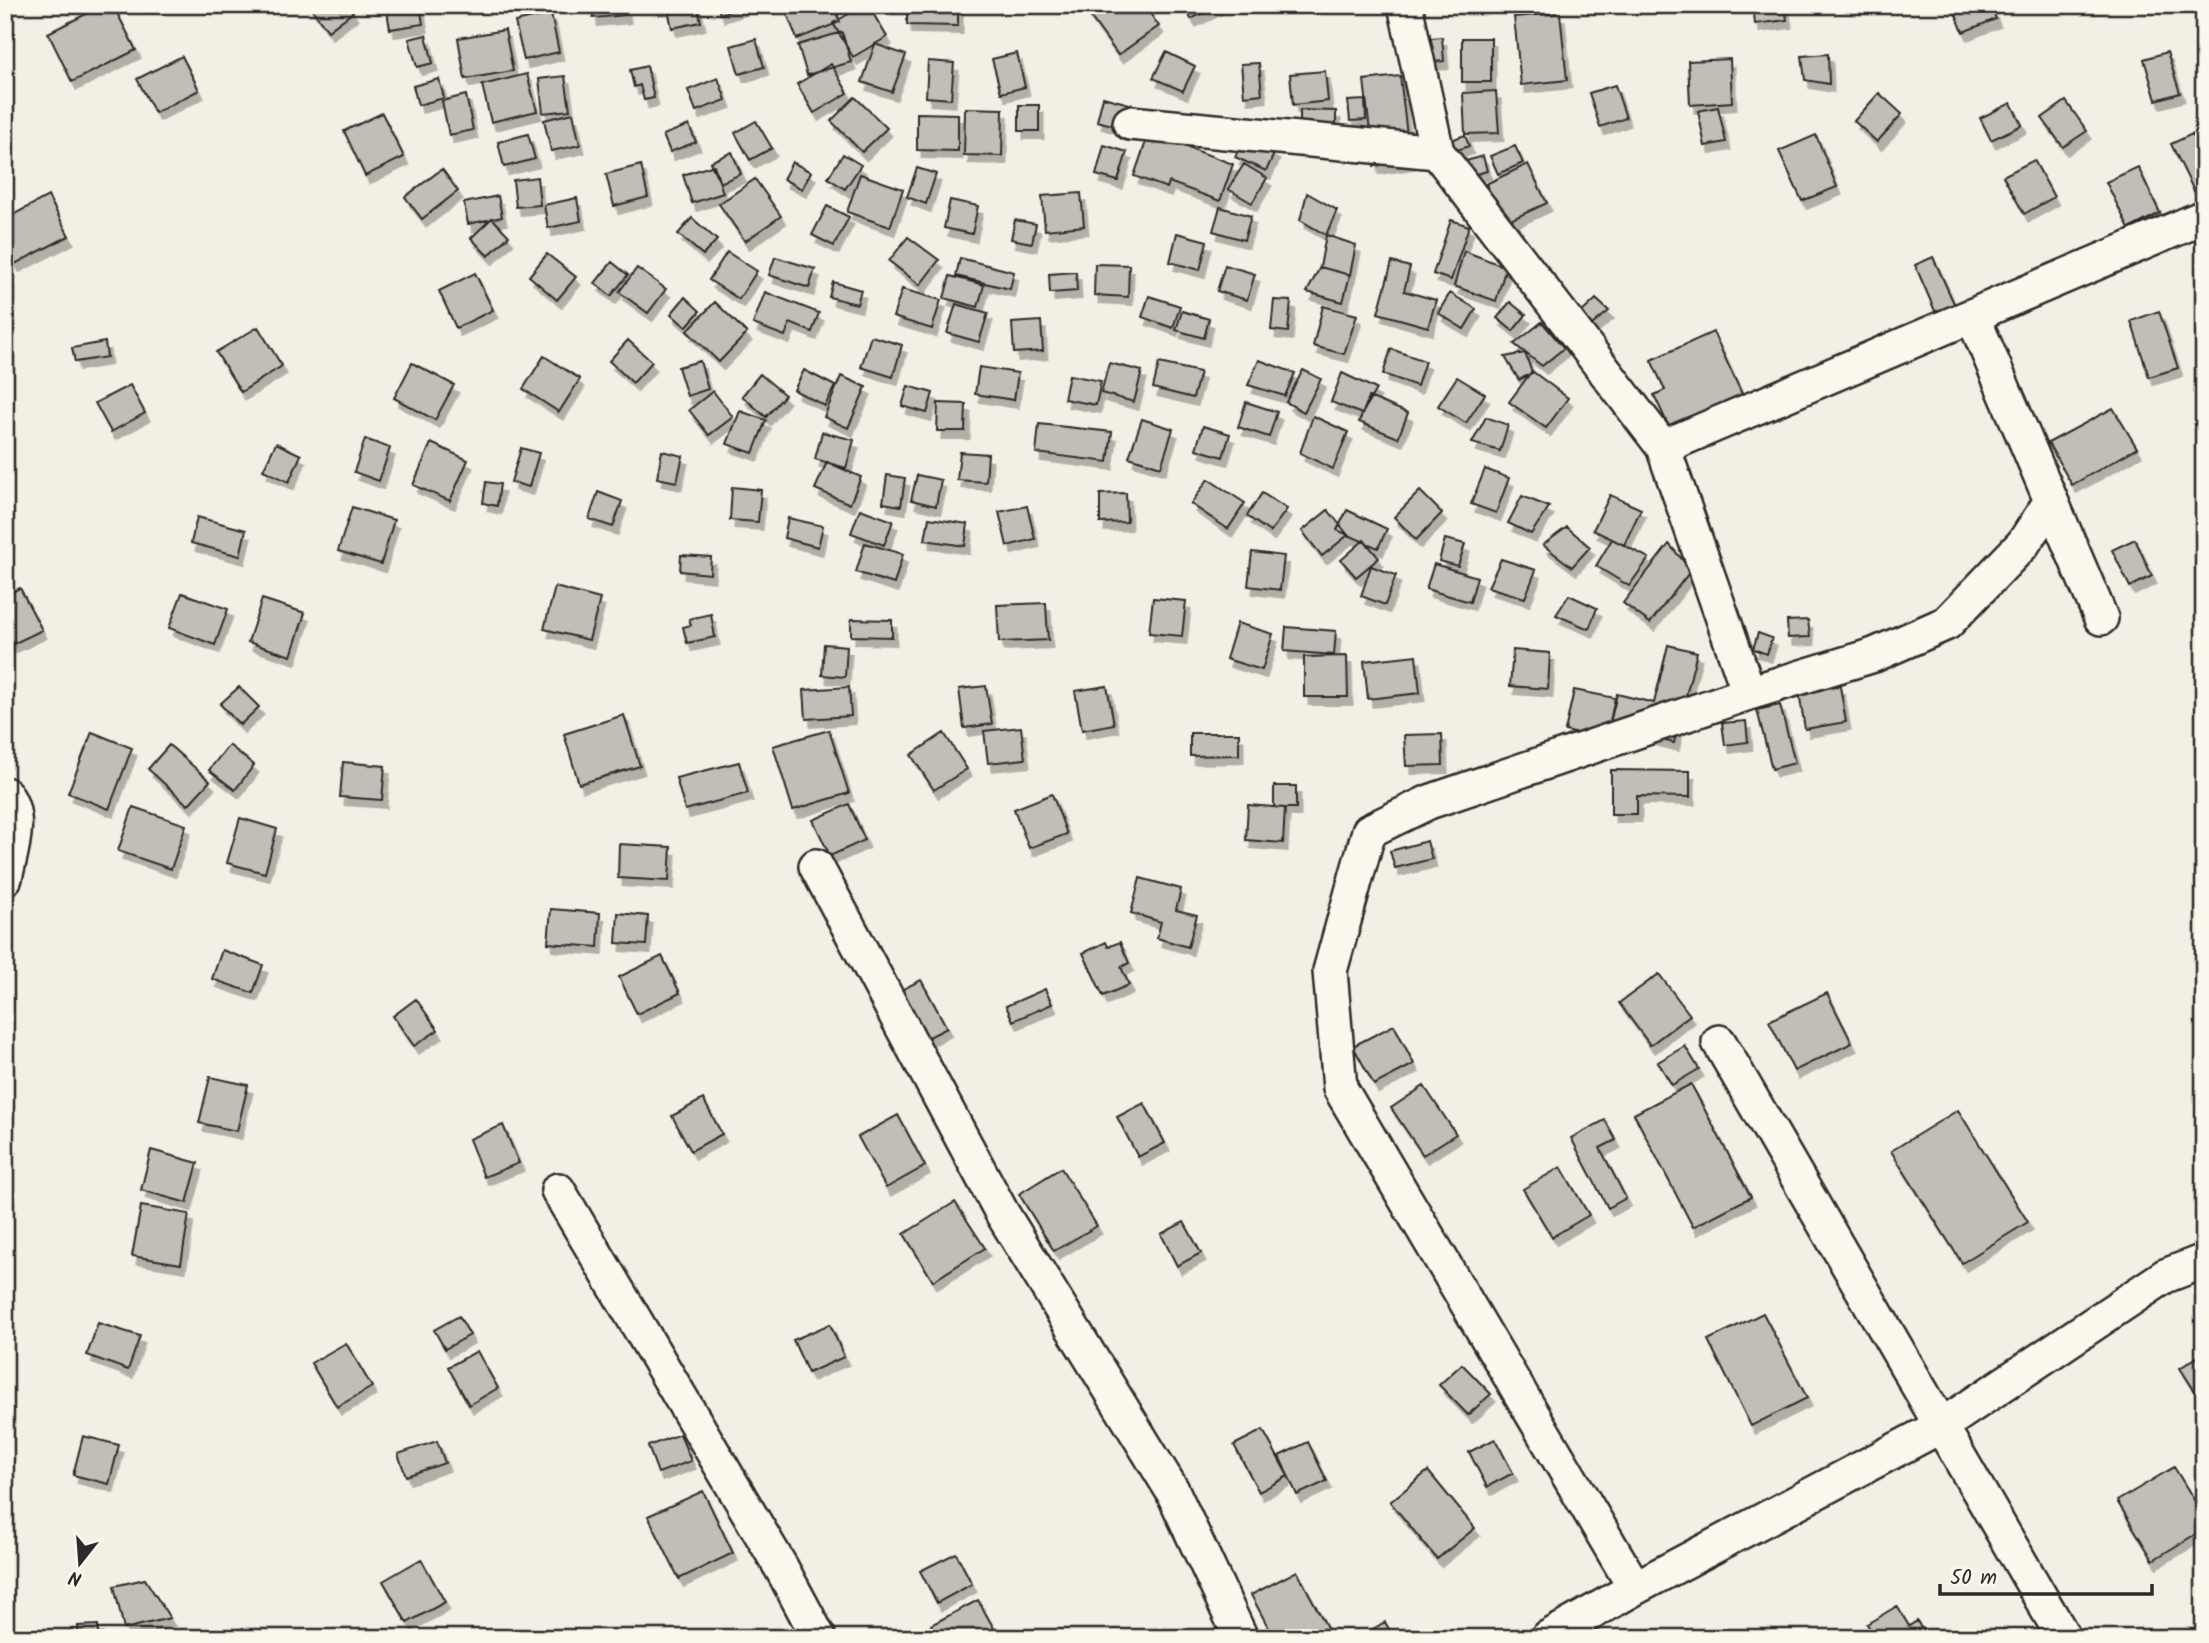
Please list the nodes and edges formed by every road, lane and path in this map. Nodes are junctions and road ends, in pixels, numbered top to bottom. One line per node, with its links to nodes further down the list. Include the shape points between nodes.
1 (1405, 5): 3 (street)
2 (1130, 123): 3 (street)
3 (1437, 152): 6 (street)
4 (2204, 217): 5 (street)
5 (1973, 317): 6 (street); 7 (street)
6 (1663, 447): 9 (street)
7 (2051, 500): 8 (street); 9 (street, via 2023,544 1947,623 1874,655)
8 (2101, 618)
9 (1749, 693): 17 (street, via 1429,802 1369,831 1330,971 1340,1088)
10 (5, 794): 12 (street, via 16,828)
11 (816, 866): 19 (street, via 1002,1213 1172,1490)
12 (5, 878)
13 (1719, 1042): 16 (street)
14 (558, 1190): 18 (street)
15 (2204, 1261): 16 (street, via 2165,1276)
16 (1941, 1426): 17 (street); 21 (street)
17 (1635, 1588): 20 (street)
18 (819, 1638)
19 (1241, 1638)
20 (1547, 1638)
21 (2064, 1638)

